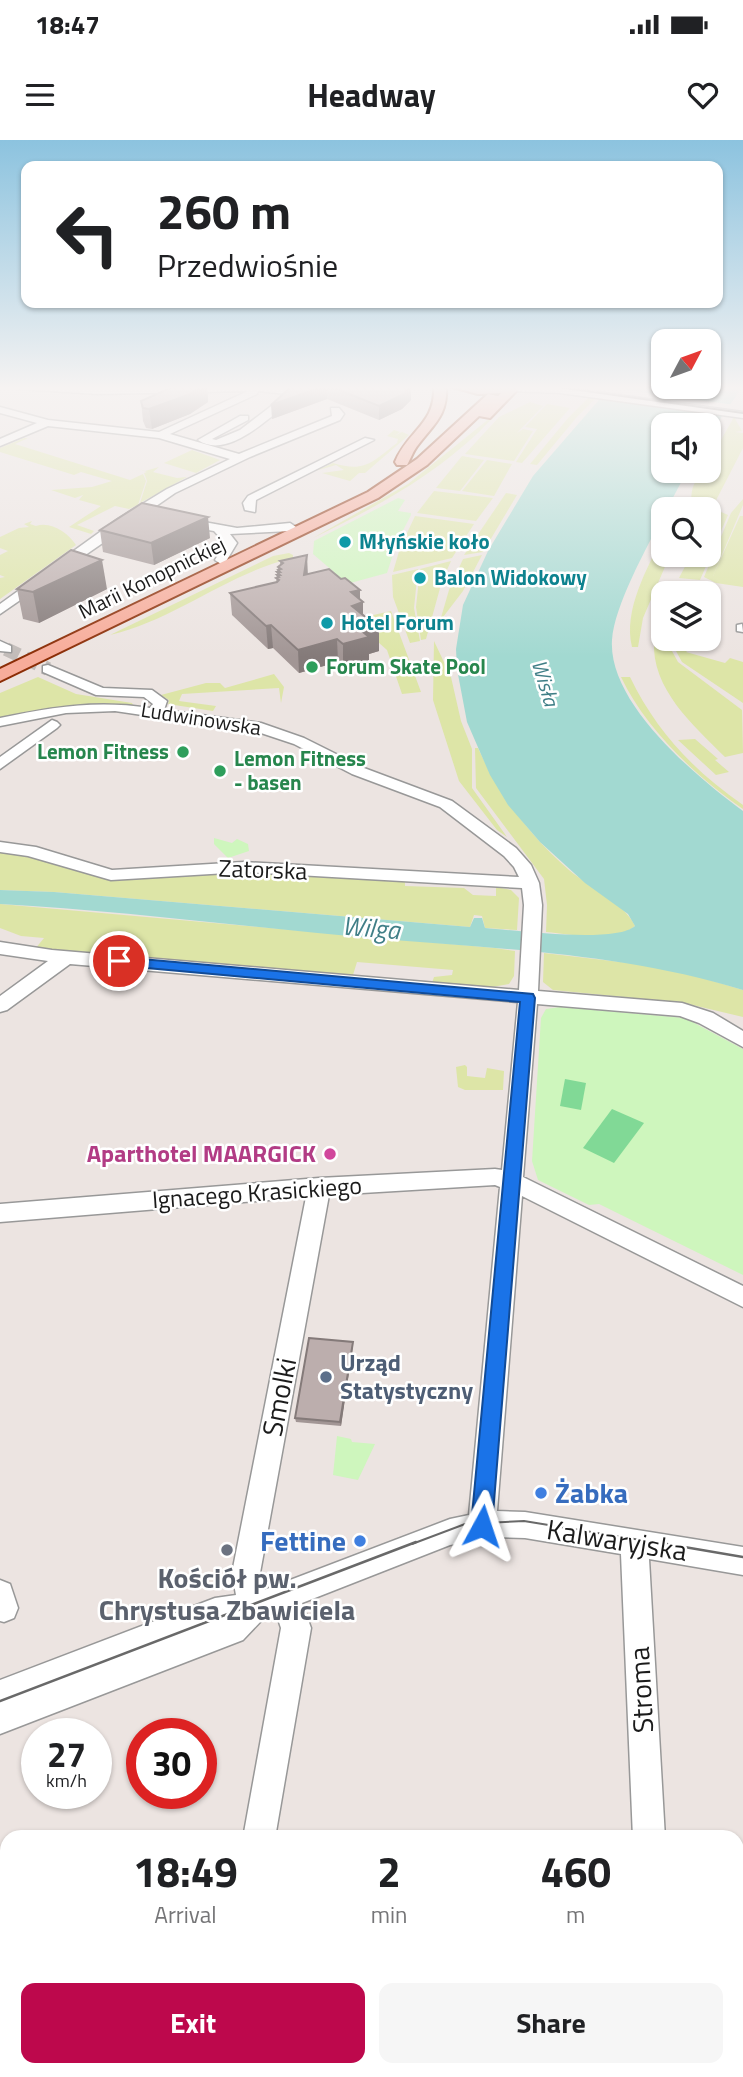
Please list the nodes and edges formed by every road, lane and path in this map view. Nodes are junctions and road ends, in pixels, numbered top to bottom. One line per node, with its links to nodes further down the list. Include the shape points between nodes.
1 (202, 476): 6 (street, via 183,486)
2 (296, 476): 5 (street, via 252,498)
3 (389, 476): 7 (main road, Marii Konopnickiej)
4 (393, 476): 13 (main road, Marii Konopnickiej, via 347,509)
5 (251, 510)
6 (154, 515): 8 (street); 10 (street, via 93,544)
7 (290, 527): 8 (street); 9 (main road, Marii Konopnickiej)
8 (220, 531): 9 (street, via 231,543)
9 (221, 560): 11 (main road, Marii Konopnickiej)
10 (2, 607)
11 (2, 653)
12 (48, 669): 14 (street, via 101,692 148,693 161,704)
13 (0, 676)
14 (155, 711): 15 (street, Ludwinowska, via 79,708); 19 (street, Ludwinowska, via 281,734 358,771 436,798 517,858)
15 (1, 722)
16 (52, 725): 17 (street)
17 (0, 764)
18 (0, 847): 19 (street, Zatorska, via 30,850 111,875 244,867)
19 (530, 883): 22 (street, Ludwinowska)
20 (0, 947): 21 (street)
21 (67, 957): 22 (street); 23 (street)
22 (528, 988): 24 (street, via 682,1010); 25 (street, Ludwinowska)
23 (0, 1004)
24 (743, 1040)
25 (513, 1182): 26 (street, Ignacego Krasickiego, via 487,1177); 28 (street, Ignacego Krasickiego); 29 (street, Ludwinowska)
26 (319, 1187): 27 (street, Ignacego Krasickiego); 33 (street, Smolki, via 246,1573)
27 (0, 1213)
28 (743, 1297)
29 (482, 1526): 30 (street, Kalwaryjska, via 525,1525); 32 (street, Kalwaryjska, via 450,1532)
30 (634, 1543): 31 (street, Kalwaryjska); 37 (street, Stroma)
31 (743, 1561)
32 (285, 1596): 33 (street, Kalwaryjska); 36 (street, via 296,1628)
33 (253, 1608): 34 (street, Kalwaryjska, via 215,1612); 35 (street, Kalwaryjska, via 233,1630)
34 (0, 1695)
35 (0, 1719)
36 (260, 1830)
37 (649, 1830)

